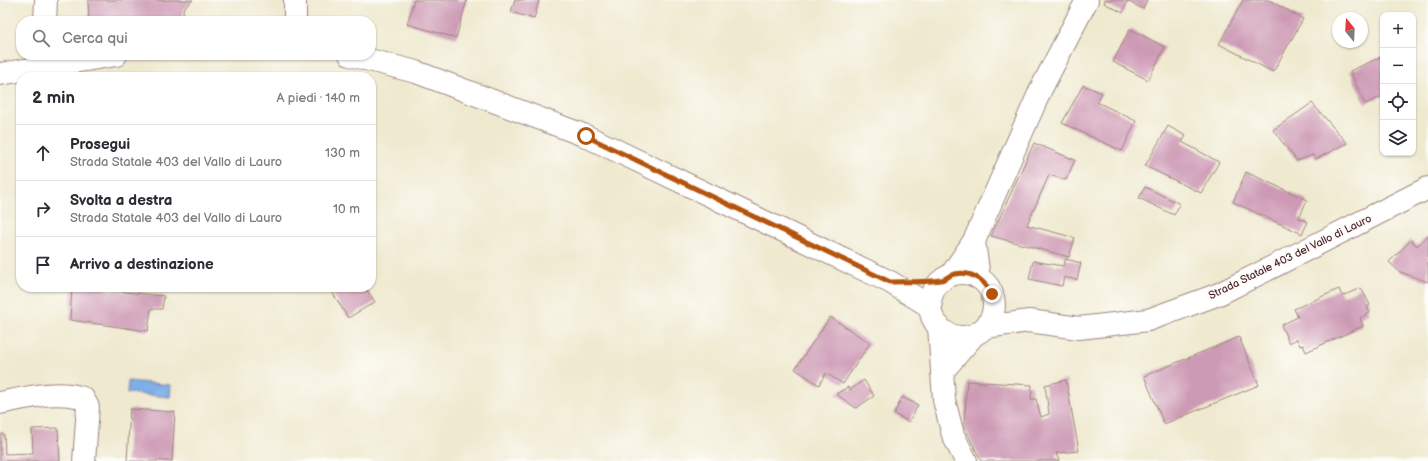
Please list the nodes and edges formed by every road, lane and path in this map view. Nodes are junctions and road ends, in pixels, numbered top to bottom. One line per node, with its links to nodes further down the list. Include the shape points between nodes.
1 (46, 0): 4 (main road)
2 (295, 0): 5 (main road)
3 (1087, 0): 11 (main road, via 1041,89)
4 (45, 16)
5 (295, 16)
6 (55, 60): 8 (main road)
7 (369, 60): 14 (main road, Strada Statale 403 del Vallo di Lauro, via 416,72 586,136)
8 (43, 61): 9 (main road)
9 (0, 74)
10 (1428, 188): 17 (main road, Strada Statale 403 del Vallo di Lauro, via 1219,294 1148,320 1079,328)
11 (974, 241): 12 (main road); 13 (main road)
12 (946, 278): 13 (main road, Strada Statale 403 del Vallo di Lauro, via 960,273); 14 (main road, Strada Statale 403 del Vallo di Lauro); 16 (main road, via 936,288 932,297)
13 (979, 278): 15 (main road, Strada Statale 403 del Vallo di Lauro)
14 (890, 282): 16 (main road, Strada Statale 403 del Vallo di Lauro)
15 (992, 294): 17 (main road, Strada Statale 403 del Vallo di Lauro); 18 (main road, via 994,311)
16 (935, 316): 18 (main road, Strada Statale 403 del Vallo di Lauro, via 946,332 955,336); 19 (main road)
17 (1029, 321): 18 (main road, Strada Statale 403 del Vallo di Lauro)
18 (980, 331): 19 (main road)
19 (942, 372): 22 (main road, via 944,400 953,435)
20 (0, 403): 21 (main road, via 33,396 75,395 83,398 88,407)
21 (84, 461)
22 (966, 461)

